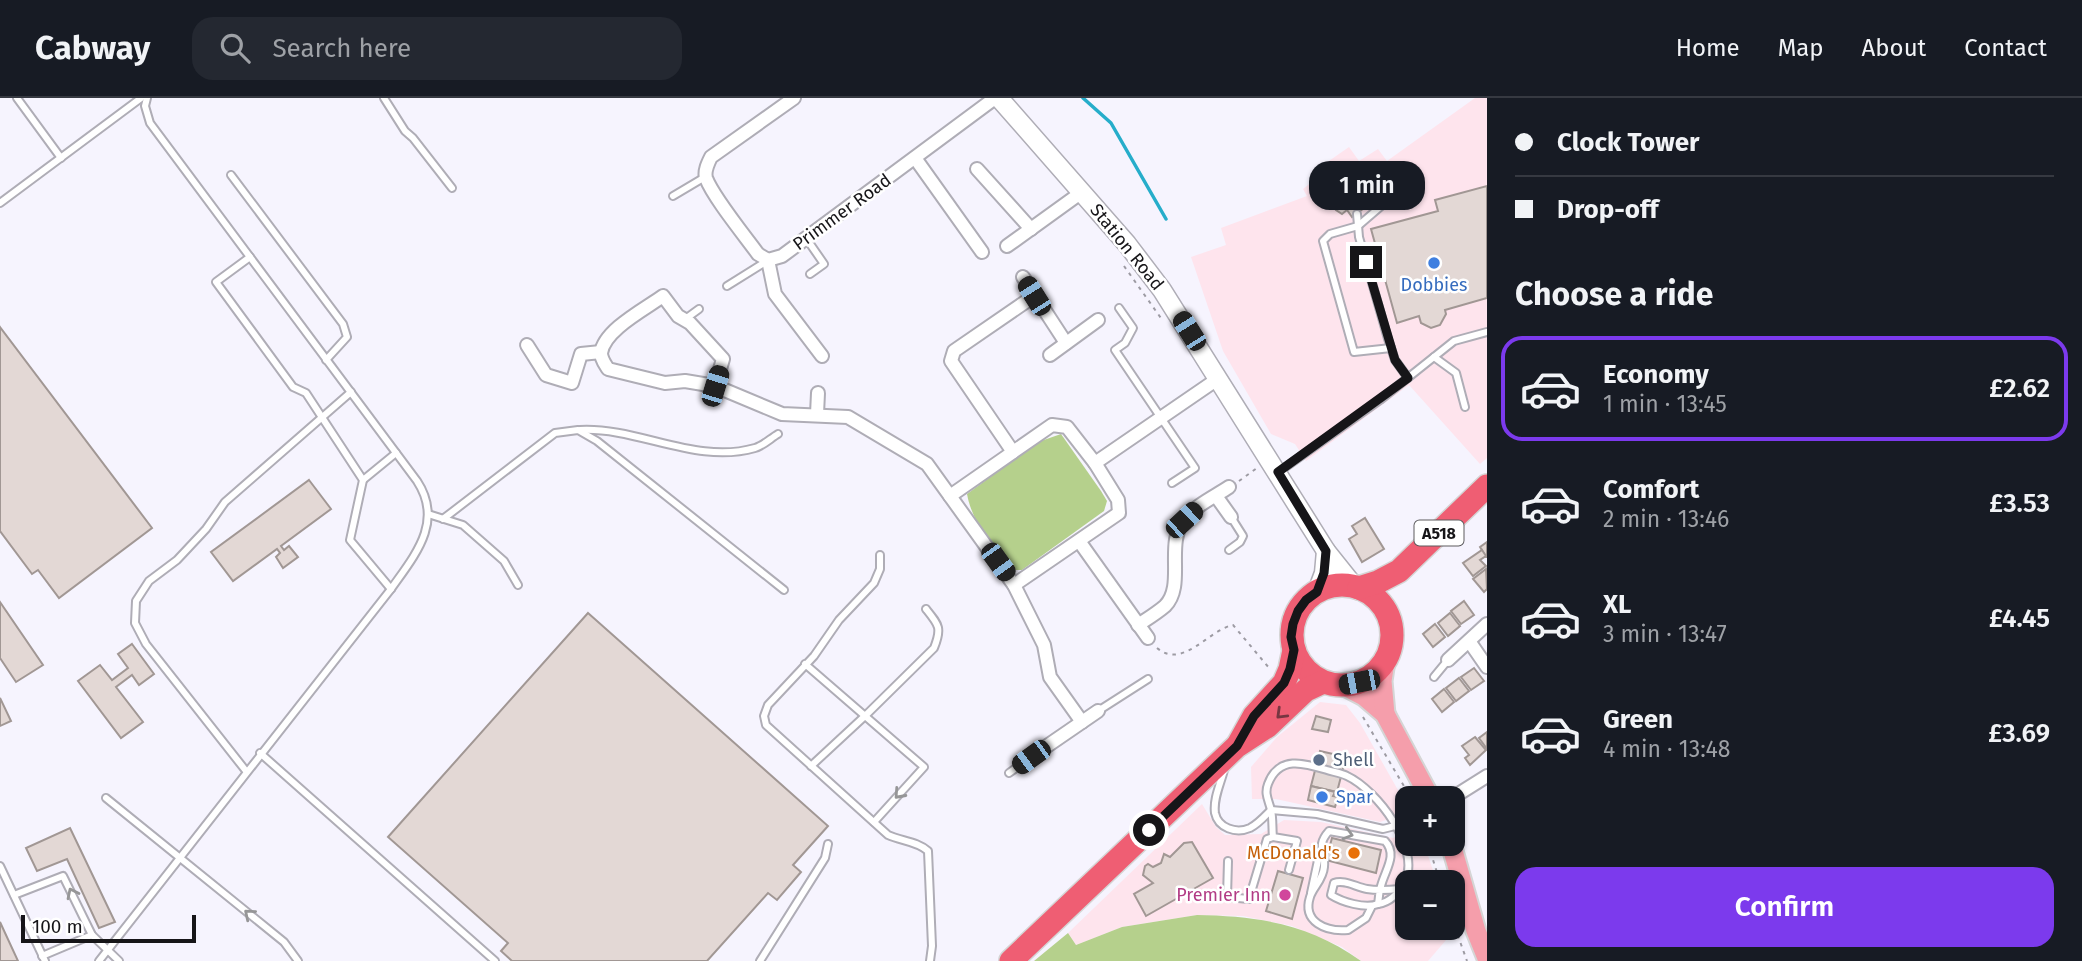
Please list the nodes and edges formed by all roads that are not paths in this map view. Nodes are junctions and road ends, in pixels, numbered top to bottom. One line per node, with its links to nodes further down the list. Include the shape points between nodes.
1 (18, 98): 7 (lane)
2 (141, 98): 7 (lane)
3 (147, 98): 23 (lane, via 150,122)
4 (384, 98): 12 (lane)
5 (997, 98): 8 (street, Primmer Road); 13 (street, Station Road)
6 (786, 100): 11 (street, via 711,157)
7 (61, 158): 16 (lane)
8 (915, 158): 20 (street, Primmer Road); 22 (street)
9 (977, 169): 19 (street)
10 (231, 175): 41 (lane, via 343,324 347,337)
11 (705, 177): 15 (lane); 24 (street, via 758,254)
12 (452, 188)
13 (1082, 192): 19 (street); 42 (street, Station Road, via 1162,290)
14 (1413, 193): 18 (lane, via 1387,201)
15 (673, 196)
16 (0, 203)
17 (1357, 214): 18 (lane)
18 (1358, 226): 36 (lane); 36 (lane, via 1330,234 1324,239 1326,251 1354,352)
19 (1031, 229): 21 (street)
20 (806, 238): 24 (street, Primmer Road, via 782,256); 25 (lane, via 824,264)
21 (1007, 246)
22 (982, 252)
23 (250, 257): 41 (lane); 49 (lane, via 216,282 293,387 306,393)
24 (768, 260): 27 (lane); 39 (street, via 775,294)
25 (810, 274)
26 (1023, 277): 28 (street)
27 (727, 286)
28 (1034, 296): 34 (street); 53 (street, via 954,351 951,361)
29 (1119, 308): 50 (lane, via 1133,328 1115,350)
30 (699, 309): 31 (lane)
31 (684, 320): 37 (street, via 663,296 609,335); 44 (street, via 723,359)
32 (1098, 320): 34 (street)
33 (1487, 331): 40 (lane, via 1454,341)
34 (1066, 343): 38 (street)
35 (527, 345): 37 (street, via 547,375 572,383 581,354)
36 (1391, 348): 43 (lane)
37 (601, 352): 44 (street, via 607,369 665,383)
38 (1050, 355)
39 (822, 356)
40 (1434, 357): 43 (lane); 47 (lane, via 1456,373)
41 (326, 359): 45 (lane)
42 (1219, 378): 50 (street); 56 (street, Station Road)
43 (1408, 378): 56 (lane)
44 (715, 386): 48 (street, via 782,414)
45 (351, 392): 49 (lane); 54 (lane)
46 (818, 393): 48 (street)
47 (1465, 407)
48 (817, 414): 61 (street, via 848,417 927,464)
49 (322, 417): 57 (lane); 99 (lane, via 225,502 206,529 149,581 136,601 135,622 146,644)
50 (1161, 417): 55 (street); 58 (lane, via 1195,468)
51 (579, 430): 52 (lane, via 599,429 705,452 757,448); 65 (lane, via 555,433); 76 (lane)
52 (778, 433)
53 (1013, 452): 55 (street, via 1052,425 1067,426); 61 (street)
54 (396, 453): 57 (lane); 63 (lane, via 425,494)
55 (1094, 463): 66 (street, via 1118,499 1119,513)
56 (1278, 472): 68 (street, Station Road)
57 (363, 480): 74 (lane, via 350,540)
58 (1172, 483)
59 (1487, 486): 70 (highway, A518)
60 (1229, 487): 62 (street)
61 (950, 496): 72 (street)
62 (1216, 496): 64 (street); 80 (street, via 1184,520 1174,538 1175,565 1167,605)
63 (428, 514): 65 (lane); 74 (lane, via 426,535)
64 (1231, 517): 67 (lane, via 1243,536)
65 (443, 519): 71 (lane, via 463,526 504,561)
66 (1079, 541): 72 (street); 80 (street)
67 (1229, 550)
68 (1326, 551): 73 (street, Station Road); 75 (street, via 1324,573)
69 (880, 555): 86 (lane, via 874,583)
70 (1399, 571): 73 (highway, A518, via 1378,583); 78 (highway)
71 (518, 585)
72 (1014, 585): 94 (street, via 1044,645 1050,677)
73 (1356, 587): 75 (highway); 78 (highway, via 1381,604)
74 (391, 589): 96 (lane)
75 (1312, 589): 83 (highway, via 1298,611)
76 (784, 590)
77 (926, 609): 93 (lane, via 938,624 940,635 934,648)
78 (1388, 617): 85 (highway, via 1391,647)
79 (1487, 624): 82 (street)
80 (1138, 625): 81 (street)
81 (1147, 638)
82 (1469, 641): 84 (street); 87 (street)
83 (1288, 646): 90 (highway, via 1310,674); 95 (highway, via 1290,669 1284,683)
84 (1448, 660): 88 (lane)
85 (1385, 661): 90 (highway, via 1359,682); 92 (main road)
86 (806, 664): 93 (lane); 98 (lane, via 768,705 764,716 766,725)
87 (1487, 667)
88 (1434, 677)
89 (1148, 678): 91 (lane)
90 (1333, 684): 92 (main road, via 1364,696); 95 (highway, one-way to 95, via 1306,690 1268,726)
91 (1098, 710): 94 (street)
92 (1385, 714): 102 (main road)
93 (866, 715): 98 (lane); 106 (lane, one-way to 106, via 924,767)
94 (1082, 722): 97 (street)
95 (1232, 750): 105 (lane, via 1215,799 1220,824 1232,831 1249,829); 131 (highway)
96 (260, 753): 99 (lane); 128 (lane)
97 (1031, 757): 100 (lane)
98 (811, 766): 106 (lane)
99 (246, 771): 111 (lane)
100 (1009, 773)
101 (1487, 776): 103 (street)
102 (1424, 786)
103 (1465, 790)
104 (106, 798): 111 (lane)
105 (1271, 810): 107 (lane, via 1267,785 1278,769 1298,762 1348,776); 108 (lane); 109 (lane)
106 (874, 822): 130 (lane, via 888,835 928,850)
107 (1395, 823)
108 (1395, 827)
109 (1273, 837): 113 (lane, via 1267,839 1249,899 1227,897); 115 (lane, via 1297,841)
110 (828, 844): 129 (lane, via 825,858)
111 (180, 856): 122 (lane); 127 (lane, one-way to 111, via 284,942)
112 (1454, 856): 123 (main road)
113 (1228, 862)
114 (0, 866): 118 (lane)
115 (1289, 870)
116 (1380, 891): 117 (lane); 120 (lane); 120 (lane, via 1338,881 1331,891 1335,898); 120 (lane, one-way to 116, via 1353,928 1342,931 1313,921 1309,915 1311,893 1324,867 1320,849 1326,833 1331,830 1385,841 1391,853)
117 (1395, 892)
118 (14, 895): 121 (lane, one-way to 118, via 63,876); 124 (lane)
119 (1395, 897): 120 (lane)
120 (1375, 905)
121 (92, 935): 122 (lane); 124 (lane)
122 (107, 950): 125 (lane); 126 (lane)
123 (1487, 958): 132 (street)
124 (43, 959)
125 (99, 961)
126 (119, 961)
127 (298, 961)
128 (495, 961)
129 (760, 961)
130 (930, 961)
131 (1011, 961)
132 (1480, 961)

